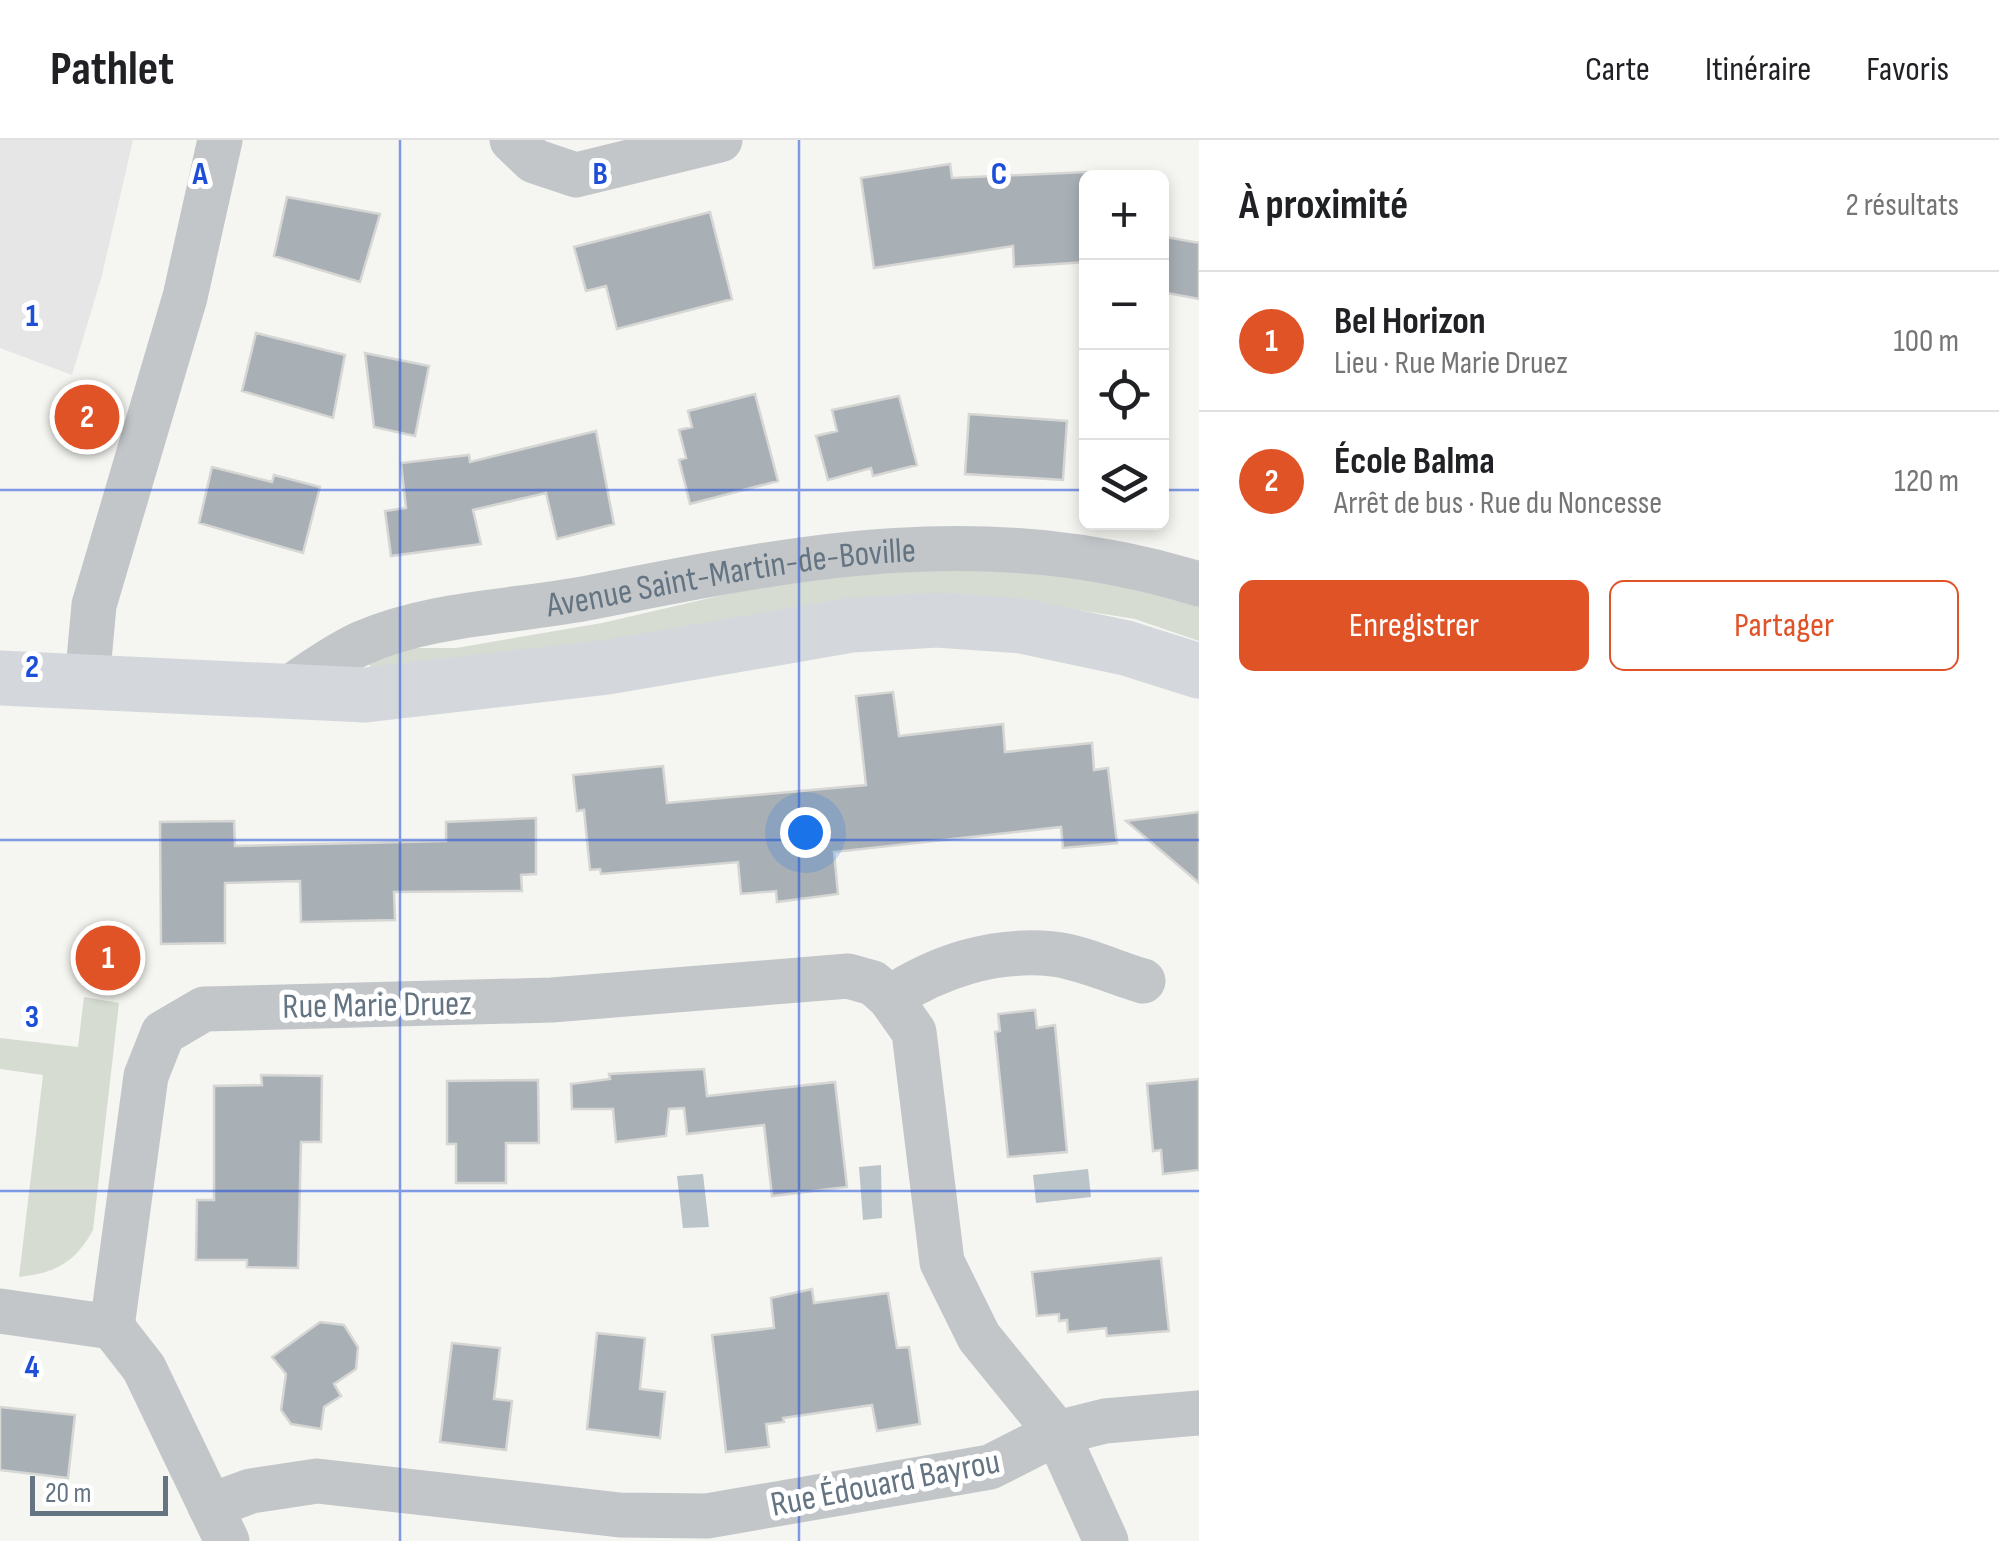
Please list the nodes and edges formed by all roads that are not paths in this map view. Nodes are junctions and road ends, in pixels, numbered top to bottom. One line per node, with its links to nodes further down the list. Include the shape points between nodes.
1 (220, 140): 7 (street, via 185,296 94,605)
2 (512, 140): 3 (street, via 534,160 576,176)
3 (720, 140)
4 (1199, 584): 8 (street, Avenue Saint-Martin-de-Boville, via 1064,554 985,547 823,554 446,620 363,643)
5 (1199, 671): 8 (street, Avenue Saint-Martin-de-Boville, via 1022,626 937,620 852,625 480,684 364,695)
6 (0, 678): 7 (street, Avenue Saint-Martin-de-Boville)
7 (87, 682): 8 (street, Avenue Saint-Martin-de-Boville)
8 (278, 694)
9 (1143, 982): 10 (street, via 1054,954 1002,957 926,974)
10 (890, 998): 12 (street, Rue Marie Druez, via 848,976 552,1000 204,1009 163,1033 146,1076); 14 (street, via 914,1032 942,1262 980,1337)
11 (0, 1311): 12 (street)
12 (112, 1328): 15 (street, via 144,1368)
13 (1199, 1413): 14 (street, Rue Édouard Bayrou, via 1105,1421)
14 (1057, 1434): 15 (street, Rue Édouard Bayrou, via 990,1467 708,1516 620,1516 317,1481 252,1491); 16 (street)
15 (218, 1523)
16 (1106, 1541)

